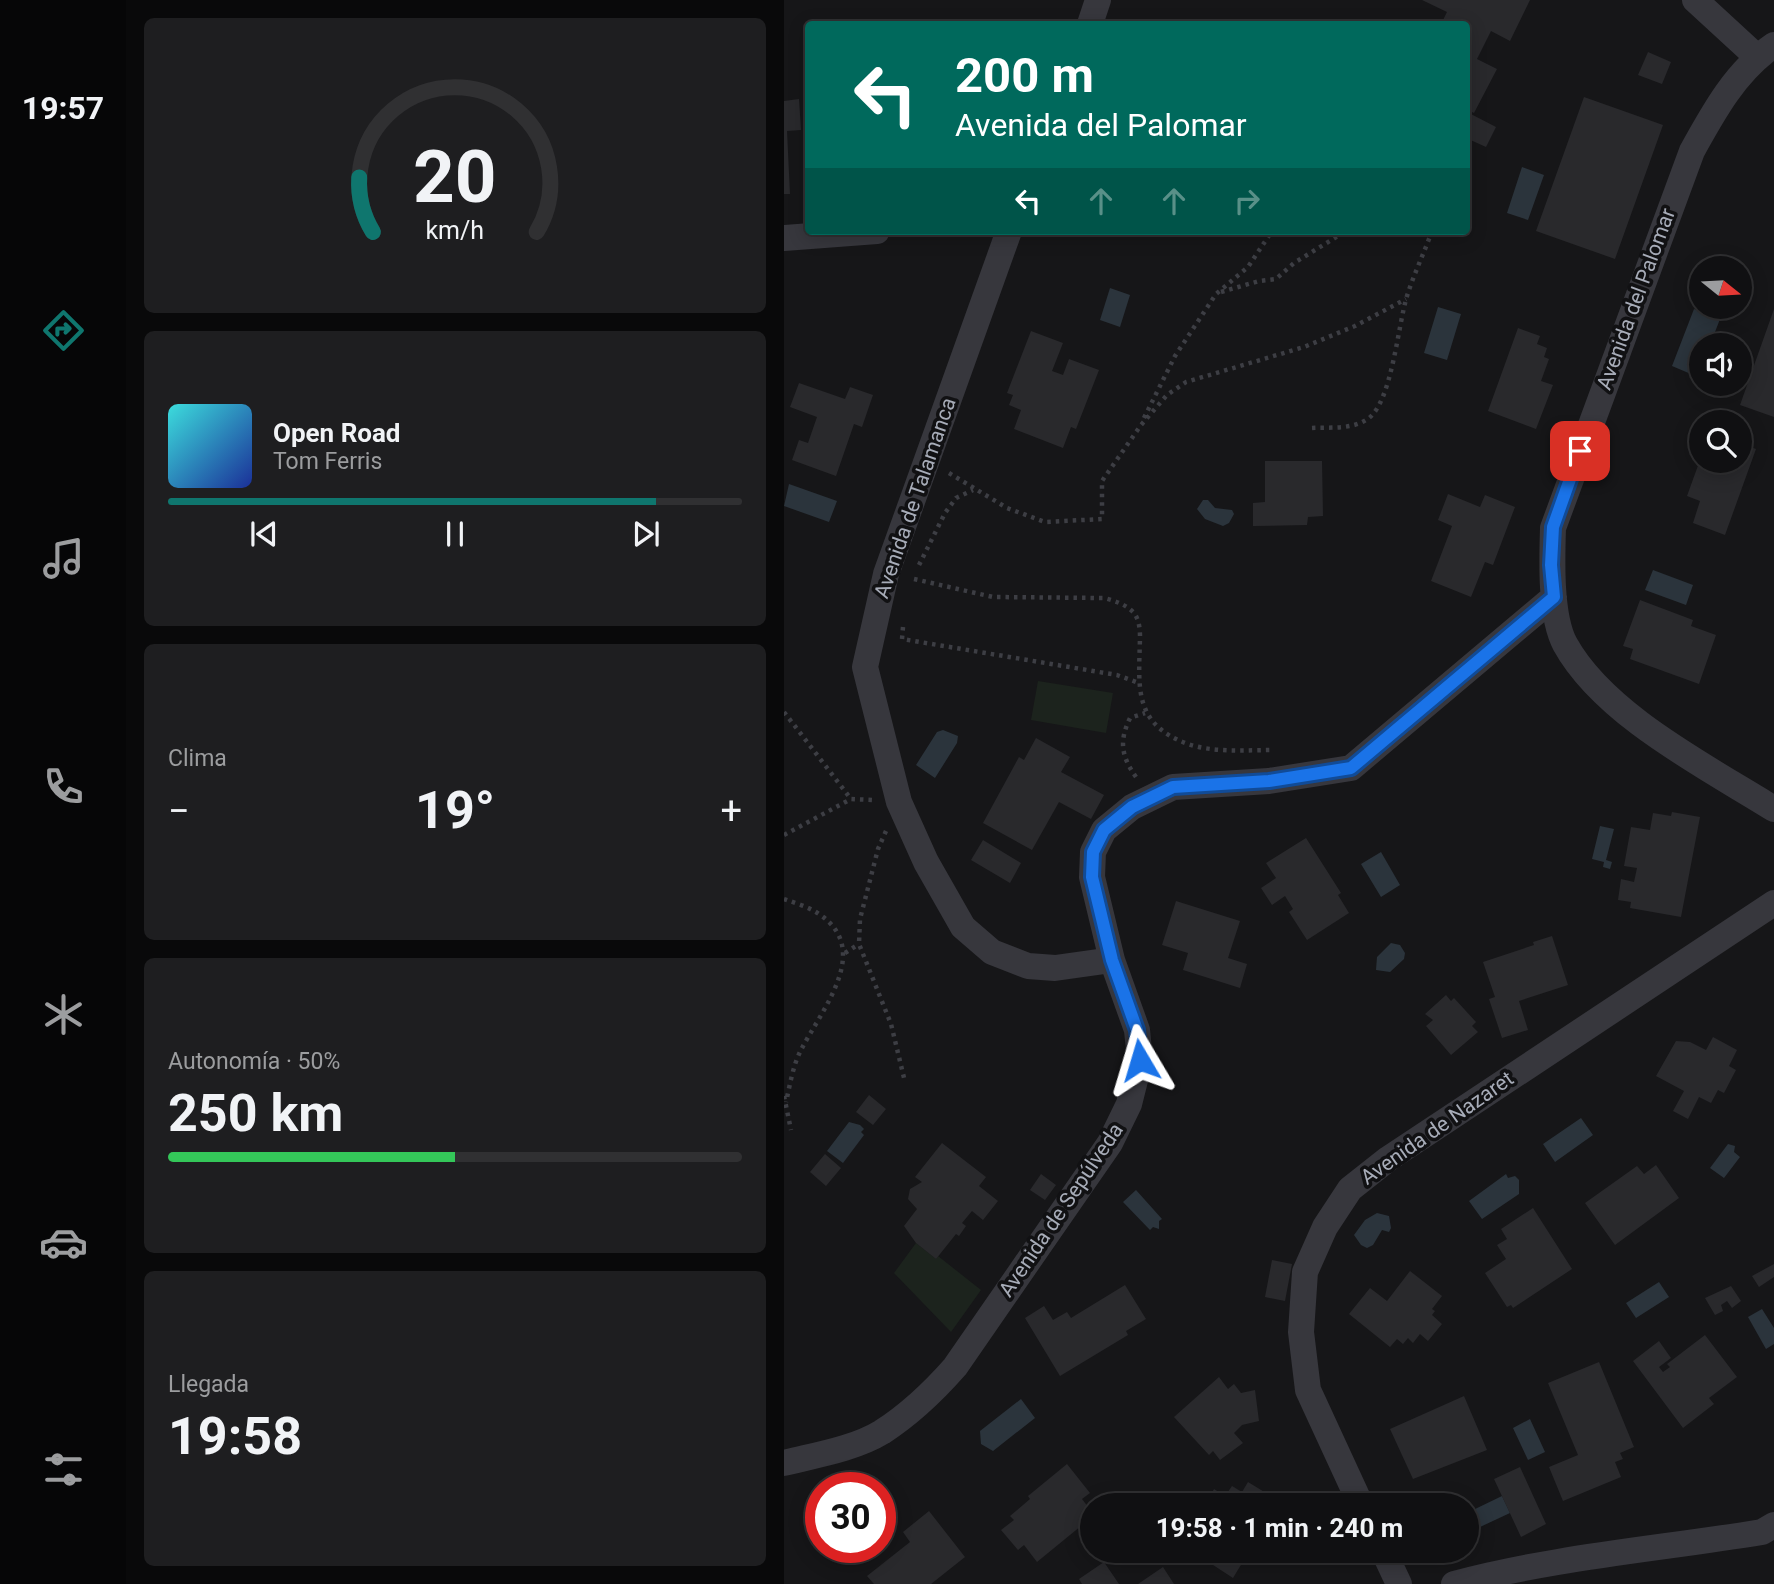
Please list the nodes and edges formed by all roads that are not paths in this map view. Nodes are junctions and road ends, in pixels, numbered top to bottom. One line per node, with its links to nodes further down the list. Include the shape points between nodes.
1 (1098, 0): 3 (street)
2 (1695, 0): 4 (street)
3 (1091, 21)
4 (1765, 51): 8 (street, Avenida del Palomar, via 1720,100 1677,186 1553,527)
5 (824, 235): 7 (street)
6 (1008, 235): 11 (street, Avenida de Talamanca, via 886,574 865,667 899,801 963,928 992,952 1028,966 1055,968)
7 (784, 238)
8 (1554, 597): 9 (street, Avenida del Palomar, via 1564,643 1598,688 1637,721); 11 (street, Avenida de Sepúlveda, via 1351,768 1269,781 1173,787 1132,807 1104,830 1093,852 1092,877)
9 (1774, 809)
10 (1774, 903): 13 (street, Avenida de Nazaret, via 1388,1159 1350,1189 1325,1227 1305,1272 1301,1332 1308,1390)
11 (1112, 960): 12 (street, Avenida de Sepúlveda, via 1137,1030 1140,1060 1129,1104 1110,1143 955,1367 927,1399 880,1433)
12 (784, 1463)
13 (1355, 1493)
14 (1774, 1525): 16 (street, via 1762,1532)
15 (1389, 1563): 17 (street)
16 (1516, 1576): 18 (street)
17 (1399, 1584)
18 (1454, 1584)

